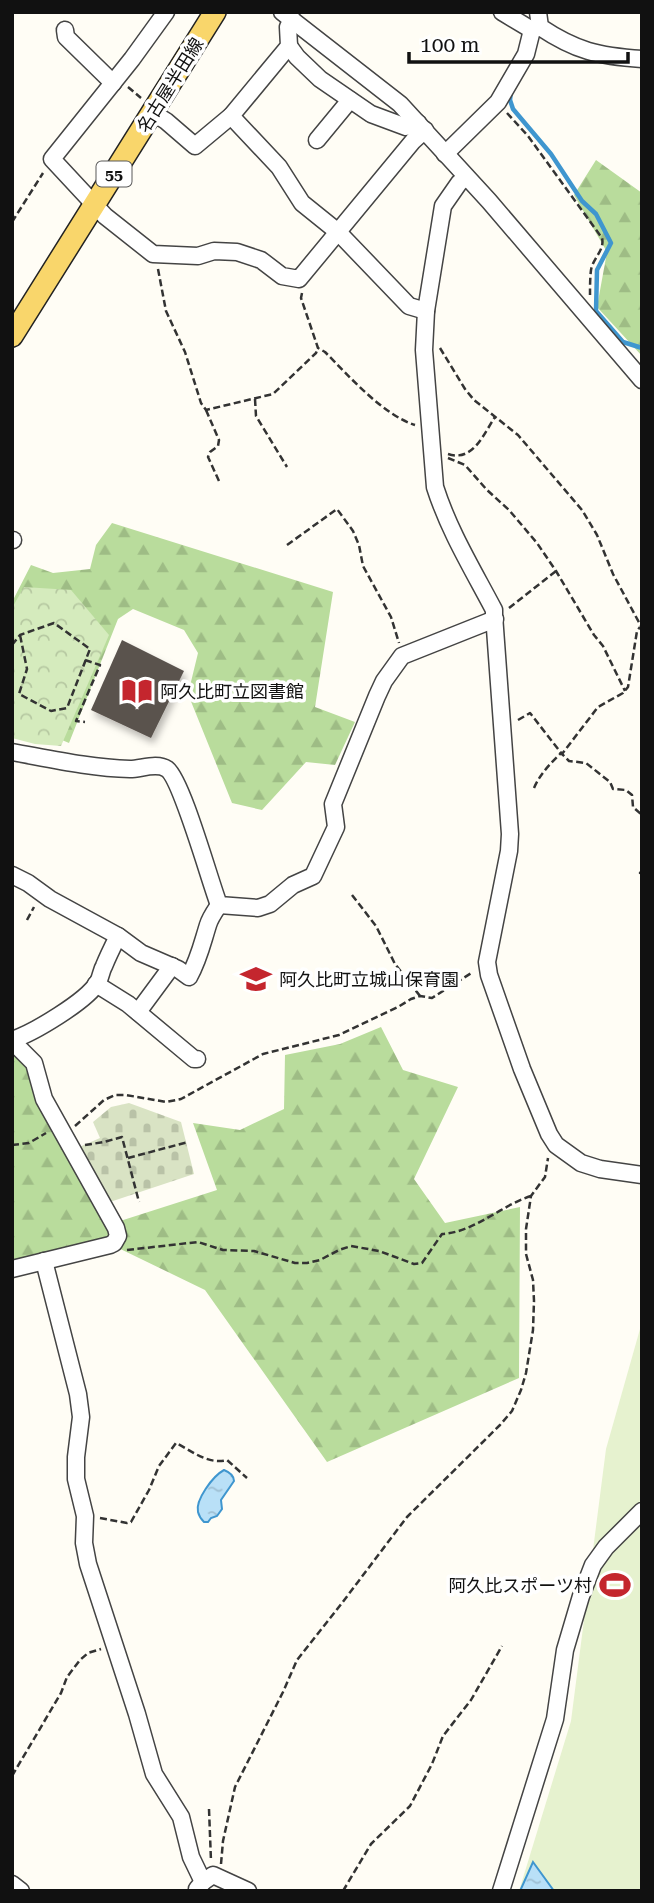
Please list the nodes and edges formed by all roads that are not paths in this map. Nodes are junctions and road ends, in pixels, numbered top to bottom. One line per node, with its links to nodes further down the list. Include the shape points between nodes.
1 (166, 12): 9 (street)
2 (215, 12): 11 (main road, 名古屋半田線 / 55)
3 (502, 12): 5 (street)
4 (287, 16): 7 (street); 13 (street, via 400,104)
5 (537, 23): 8 (street, via 577,49); 15 (street, via 526,54 498,102)
6 (65, 30): 9 (street, via 66,37)
7 (289, 46): 10 (street, via 320,79); 12 (street)
8 (642, 59)
9 (115, 80): 17 (street, via 52,159)
10 (350, 100): 13 (street, via 378,118); 14 (street)
11 (154, 110): 12 (street, via 195,146); 17 (main road, 名古屋半田線 / 55)
12 (231, 116): 18 (street, via 279,167 302,203)
13 (421, 127): 15 (street); 18 (street)
14 (317, 140)
15 (445, 154): 16 (street)
16 (466, 177): 19 (street, via 443,206); 21 (street)
17 (95, 206): 18 (street, via 153,254 237,252 261,260 282,276 299,279); 20 (main road, 名古屋半田線 / 55)
18 (338, 232): 19 (street, via 409,306)
19 (426, 311): 22 (street, via 424,350 436,449 435,487)
20 (12, 336)
21 (642, 380)
22 (495, 617): 25 (street, via 402,656 384,681 333,804 336,827 313,876 258,908); 32 (street, via 510,834 487,962 489,975 554,1143 581,1163)
23 (12, 752): 25 (street, via 102,768 166,768 182,794)
24 (12, 875): 26 (street)
25 (219, 905): 27 (street, via 208,922 189,977)
26 (118, 936): 27 (street); 28 (street)
27 (172, 966): 29 (street)
28 (96, 984): 29 (street); 30 (street, via 79,1001)
29 (138, 1012): 31 (street)
30 (12, 1041): 33 (street, via 34,1063 57,1133 74,1152 118,1236 110,1245)
31 (197, 1059)
32 (642, 1175)
33 (44, 1261): 34 (street); 36 (street, via 78,1394 76,1479 85,1516 88,1564 154,1774 181,1817 191,1857)
34 (12, 1269)
35 (642, 1511): 40 (street, via 593,1565 581,1596 565,1650 555,1719)
36 (208, 1881): 39 (street)
37 (12, 1884): 38 (street)
38 (21, 1891)
39 (248, 1891)
40 (501, 1891)

